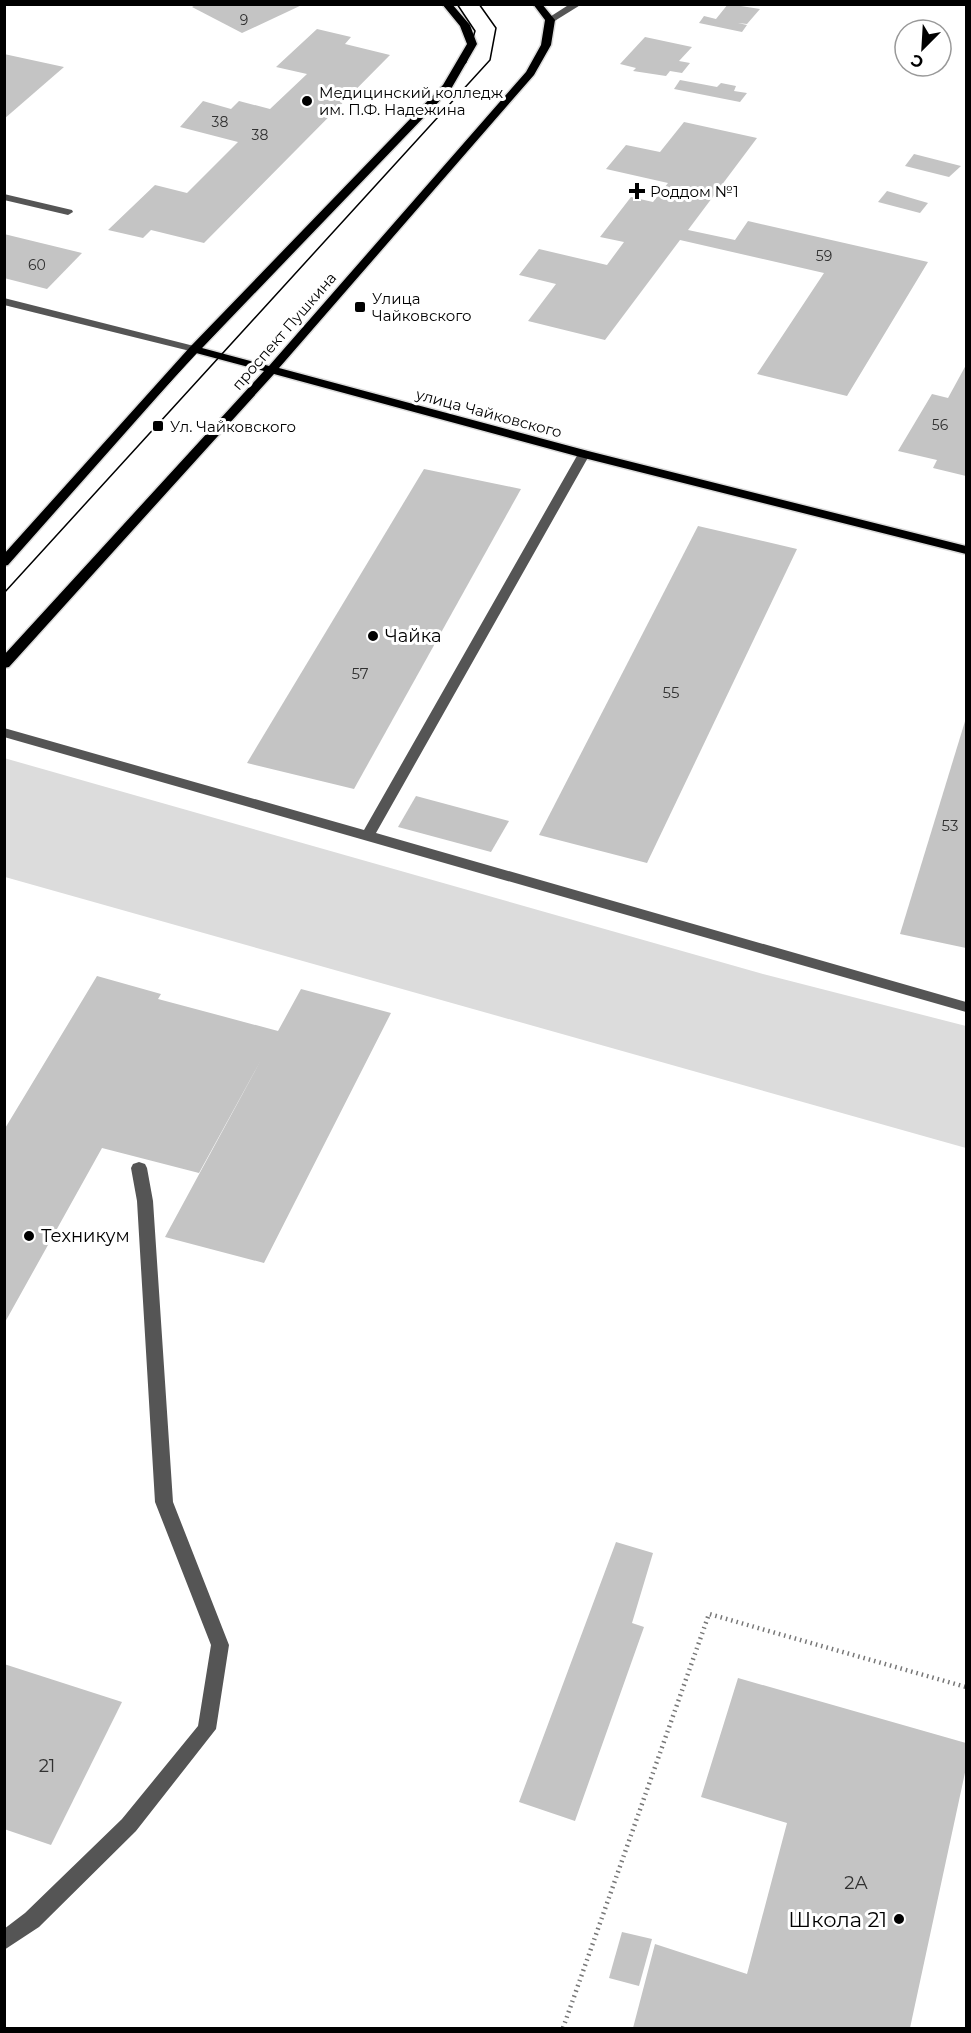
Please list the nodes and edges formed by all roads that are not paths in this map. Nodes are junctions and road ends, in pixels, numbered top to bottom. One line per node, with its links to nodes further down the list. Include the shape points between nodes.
1 (446, 4): 8 (main road, via 465,25 472,44 447,87)
2 (537, 4): 4 (main road)
3 (578, 4): 4 (street)
4 (550, 20): 9 (main road, проспект Пушкина, via 546,45 530,73)
5 (4, 197): 6 (street)
6 (68, 212)
7 (4, 301): 8 (street, улица Чайковского)
8 (194, 349): 9 (main road, улица Чайковского); 12 (main road)
9 (271, 370): 10 (main road, улица Чайковского); 13 (main road, проспект Пушкина)
10 (584, 454): 11 (main road, улица Чайковского); 15 (street)
11 (966, 549)
12 (4, 562)
13 (4, 664)
14 (4, 732): 15 (street)
15 (368, 835): 16 (street)
16 (966, 1007)
17 (139, 1168): 18 (street, via 145,1201 165,1502 220,1645 207,1729 129,1825 32,1920)
18 (4, 1941)

